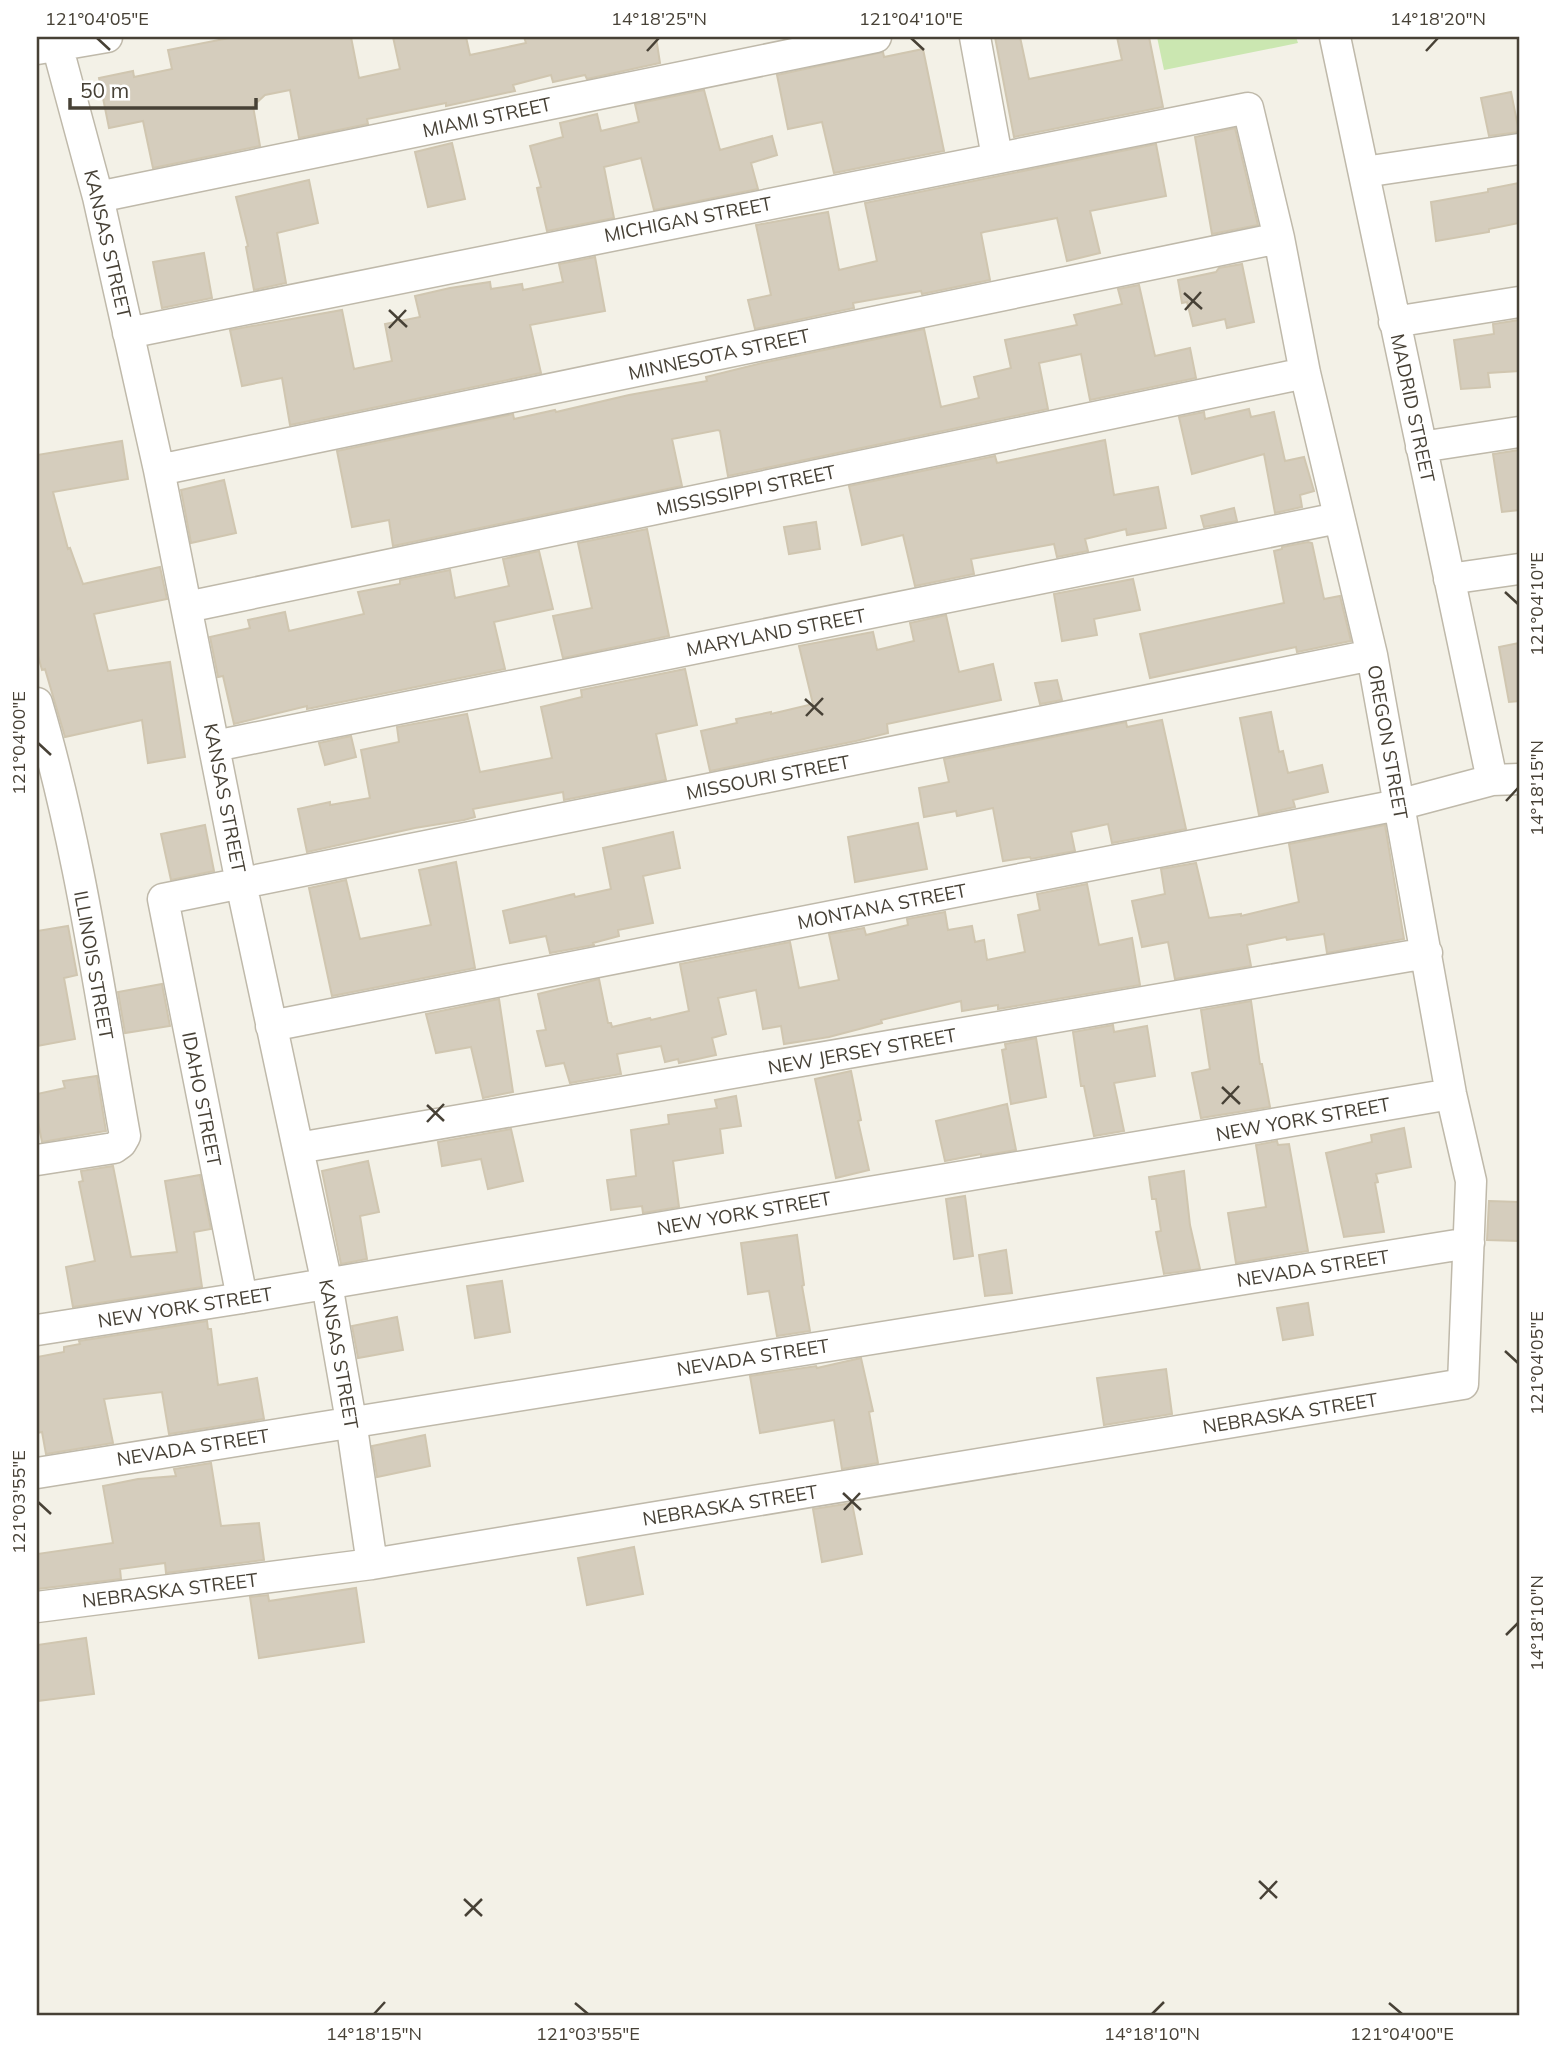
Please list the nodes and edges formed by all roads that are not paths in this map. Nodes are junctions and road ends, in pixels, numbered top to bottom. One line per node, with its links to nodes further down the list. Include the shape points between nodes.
1 (107, 37): 5 (street)
2 (876, 37): 10 (street, MIAMI STREET)
3 (975, 37): 8 (street)
4 (1341, 38): 9 (street, MADRID STREET)
5 (50, 44): 10 (street, KANSAS STREET)
6 (1248, 108): 8 (street, MICHIGAN STREET); 11 (street, OREGON STREET)
7 (1519, 149): 9 (street)
8 (997, 157): 14 (street, MICHIGAN STREET)
9 (1364, 172): 13 (street, MADRID STREET)
10 (98, 197): 14 (street, KANSAS STREET)
11 (1279, 238): 15 (street, OREGON STREET); 18 (street, MINNESOTA STREET)
12 (1519, 302): 13 (street)
13 (1394, 322): 17 (street, MADRID STREET)
14 (128, 332): 18 (street, KANSAS STREET)
15 (1305, 373): 19 (street, OREGON STREET); 22 (street, MISSISSIPPI STREET)
16 (1519, 432): 17 (street)
17 (1421, 446): 21 (street, MADRID STREET)
18 (159, 470): 22 (street, KANSAS STREET)
19 (1338, 518): 23 (street, OREGON STREET); 26 (street, MARYLAND STREET)
20 (1519, 569): 21 (street)
21 (1449, 579): 27 (street, MADRID STREET)
22 (187, 607): 26 (street, KANSAS STREET)
23 (1373, 655): 28 (street, OREGON STREET); 29 (street, MISSOURI STREET)
24 (37, 703): 25 (street, ILLINOIS STREET)
25 (42, 739): 35 (street, ILLINOIS STREET, via 86,912 125,1136 114,1148)
26 (215, 746): 29 (street, KANSAS STREET)
27 (1506, 779): 28 (street, MONTANA STREET)
28 (1398, 805): 31 (street, OREGON STREET); 32 (street, MONTANA STREET)
29 (241, 883): 30 (street, MISSOURI STREET); 32 (street, KANSAS STREET)
30 (163, 899): 38 (street, IDAHO STREET)
31 (1427, 953): 33 (street, OREGON STREET); 34 (street, NEW JERSEY STREET)
32 (271, 1026): 34 (street, KANSAS STREET)
33 (1451, 1094): 36 (street, OREGON STREET, via 1471,1181); 37 (street, NEW YORK STREET)
34 (298, 1148): 37 (street, KANSAS STREET)
35 (37, 1160)
36 (1469, 1243): 40 (street, OREGON STREET); 41 (street, NEVADA STREET)
37 (327, 1284): 38 (street, NEW YORK STREET); 41 (street, KANSAS STREET)
38 (242, 1298): 39 (street, NEW YORK STREET)
39 (37, 1330)
40 (1463, 1384): 43 (street, NEBRASKA STREET)
41 (351, 1421): 42 (street, NEVADA STREET); 43 (street, KANSAS STREET)
42 (37, 1473)
43 (372, 1564): 44 (street, NEBRASKA STREET)
44 (37, 1607)

